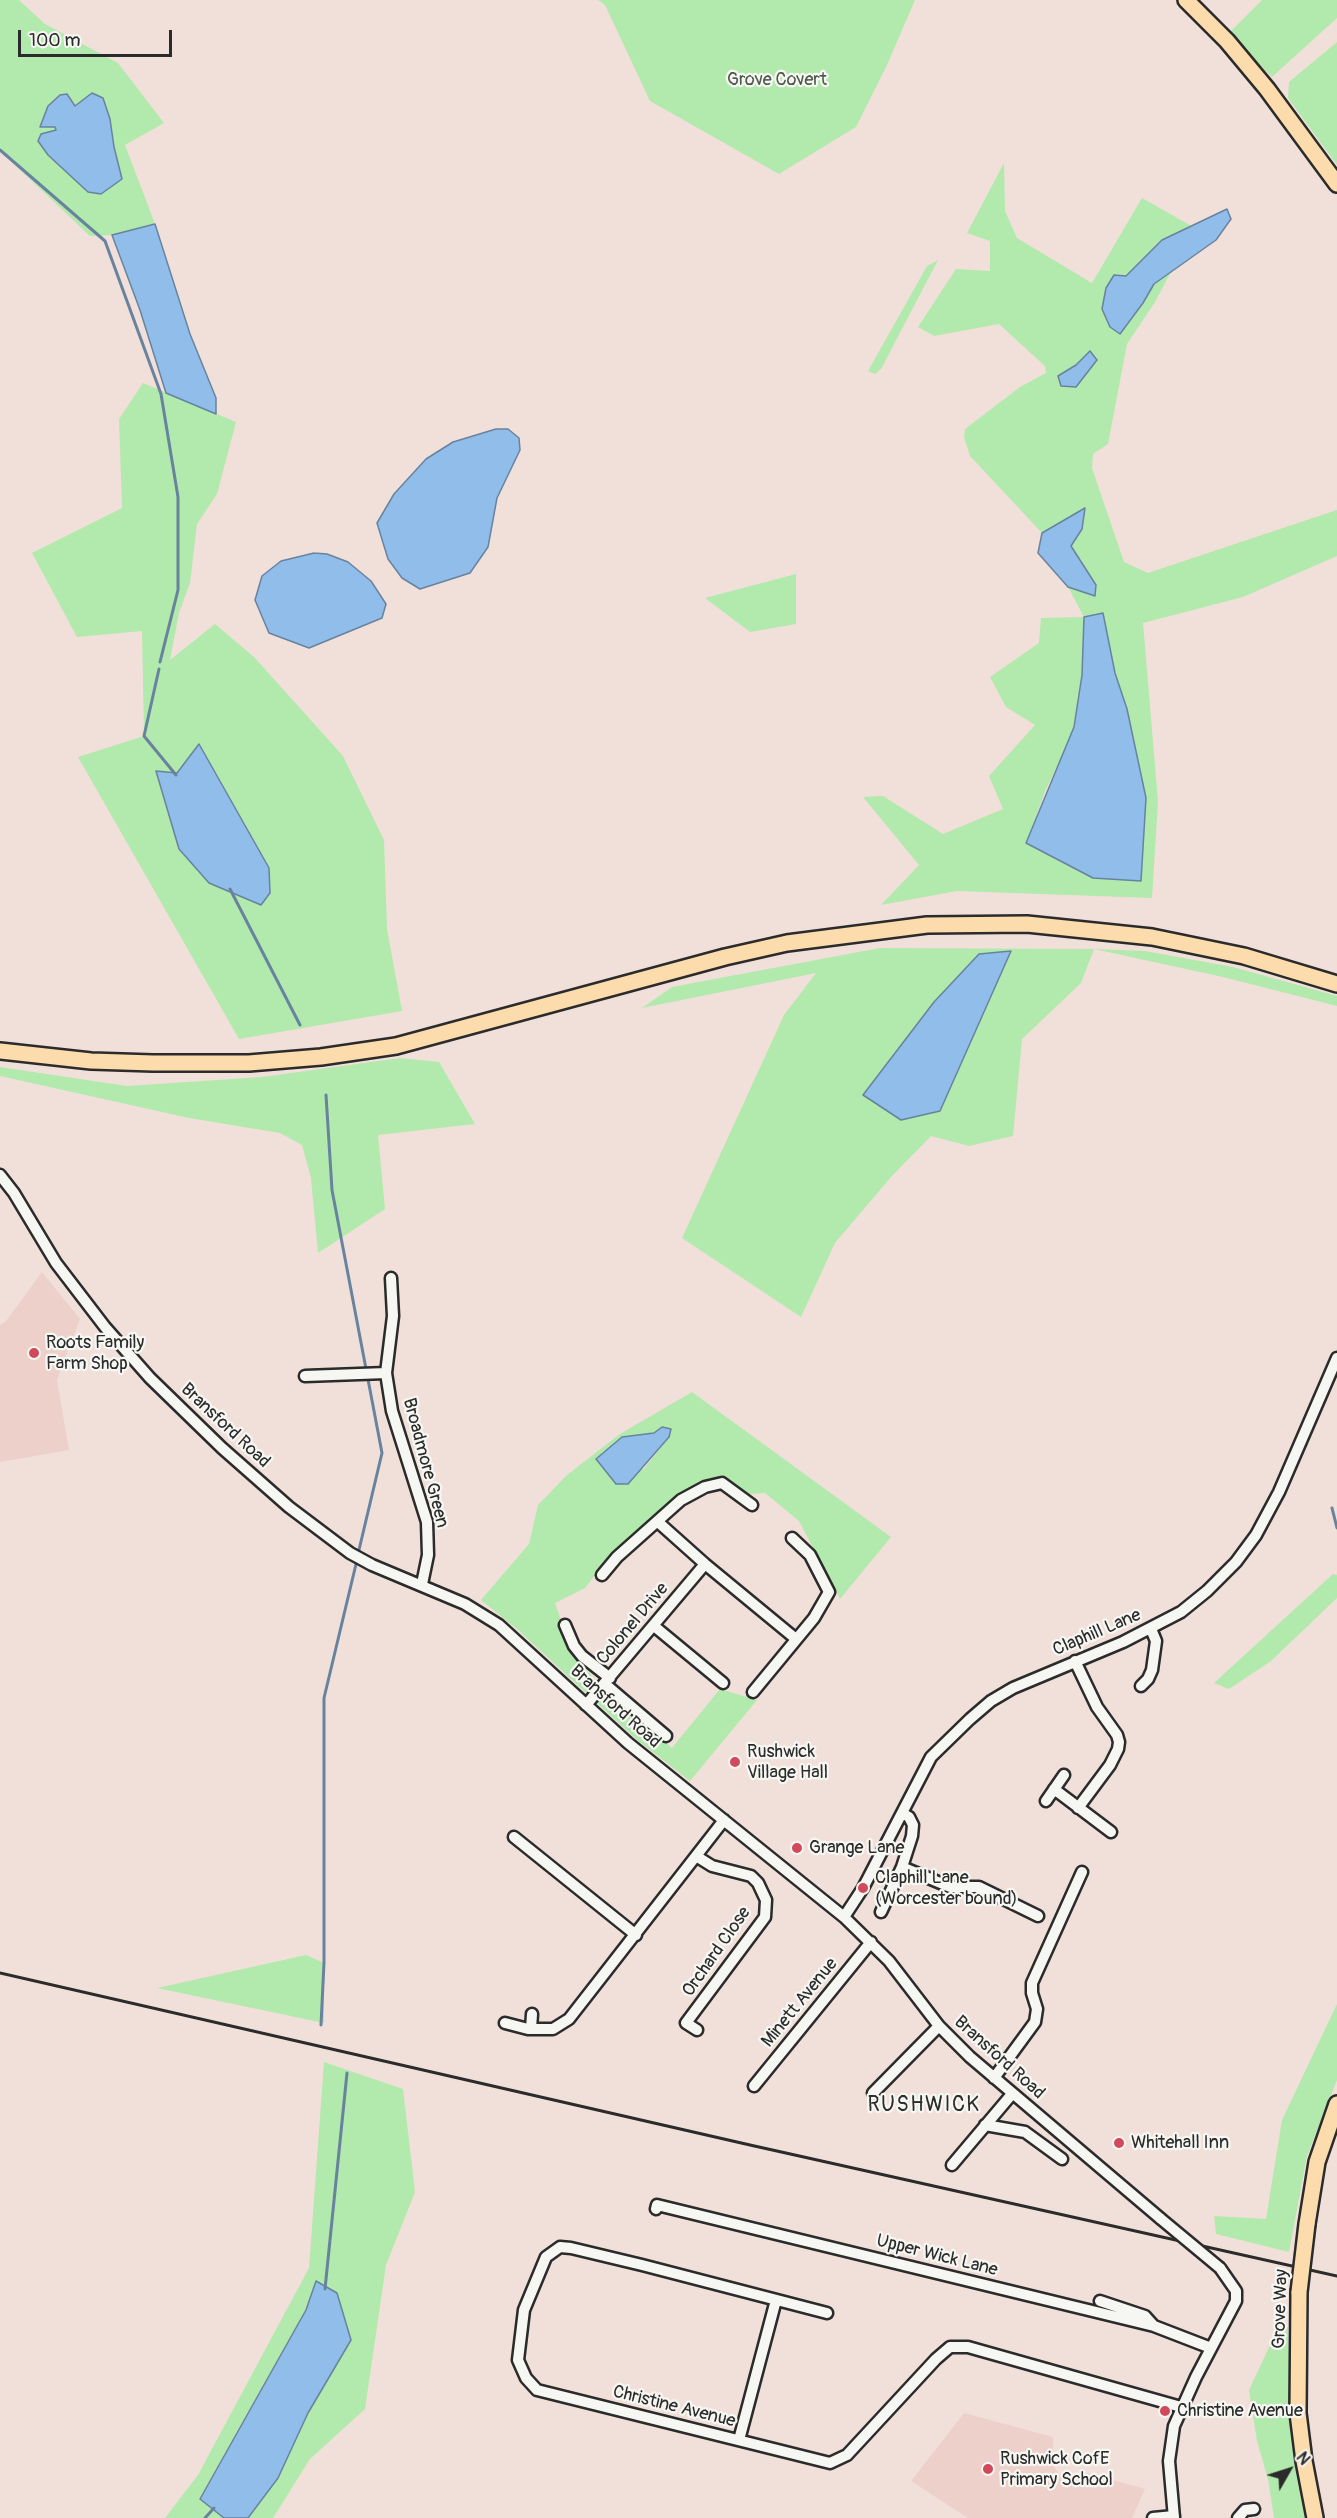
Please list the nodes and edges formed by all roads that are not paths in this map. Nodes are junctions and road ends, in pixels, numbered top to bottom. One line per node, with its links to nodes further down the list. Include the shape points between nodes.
1 (1186, 0): 2 (highway, via 1267,89)
2 (1337, 184)
3 (1337, 984): 4 (highway, via 1244,956 1152,937 1027,924 927,925 787,943 396,1046 321,1058 153,1063)
4 (0, 1051)
5 (0, 1175): 15 (street, Bransford Road, via 56,1263 105,1327 185,1413 281,1499 343,1548 372,1565)
6 (391, 1278): 8 (street, Broadmore Green, via 393,1316)
7 (1337, 1358): 18 (street, Claphill Lane, via 1279,1492 1256,1535 1207,1591)
8 (386, 1373): 9 (street); 15 (street, Broadmore Green, via 392,1411 427,1522 428,1555)
9 (305, 1377)
10 (752, 1504): 11 (street, via 722,1483 705,1487 677,1504)
11 (658, 1522): 13 (street); 14 (street)
12 (792, 1538): 19 (street, via 810,1555 829,1592)
13 (705, 1564): 17 (street, Colonel Drive); 19 (street)
14 (602, 1575)
15 (422, 1584): 25 (street, Bransford Road, via 499,1624)
16 (565, 1625): 21 (street, via 578,1651)
17 (654, 1626): 21 (street, Colonel Drive); 22 (street)
18 (1151, 1629): 20 (street, Claphill Lane); 23 (street, via 1156,1641 1152,1670)
19 (796, 1639): 24 (street)
20 (1076, 1660): 30 (street, via 1097,1707 1119,1742 1110,1765); 31 (street, Claphill Lane, via 1013,1688 970,1719 931,1757)
21 (608, 1681): 25 (street, Colonel Drive); 26 (street)
22 (723, 1683)
23 (1141, 1686)
24 (753, 1692)
25 (586, 1705): 32 (street, Bransford Road)
26 (666, 1736)
27 (1064, 1775): 28 (street)
28 (1054, 1789): 29 (street); 30 (street)
29 (1046, 1801)
30 (1078, 1808): 33 (street)
31 (903, 1813): 36 (street, via 913,1825); 40 (street, Claphill Lane)
32 (724, 1820): 35 (street); 40 (street, Bransford Road)
33 (1111, 1833)
34 (513, 1837): 41 (street)
35 (696, 1856): 41 (street); 47 (street, Orchard Close, via 712,1866 751,1876 766,1900 765,1917 686,2023)
36 (902, 1867): 38 (street); 39 (street, via 950,1887 979,1887)
37 (1082, 1872): 48 (street, via 1032,1983 1035,2022)
38 (881, 1912)
39 (1038, 1916)
40 (844, 1917): 42 (street, Bransford Road)
41 (636, 1935): 46 (street, via 569,2019 553,2029)
42 (871, 1942): 45 (street, Bransford Road); 49 (street, Minett Avenue)
43 (532, 2014): 46 (street)
44 (505, 2023): 46 (street)
45 (939, 2026): 48 (street, Bransford Road); 50 (street)
46 (531, 2029)
47 (697, 2030)
48 (994, 2078): 51 (street, Bransford Road)
49 (754, 2086)
50 (873, 2093)
51 (1012, 2094): 53 (street); 61 (street, Bransford Road, bridge, via 1220,2268 1236,2291 1236,2301)
52 (1337, 2104): 68 (highway, Grove Way, bridge, via 1317,2162 1299,2292 1298,2413)
53 (985, 2125): 54 (street, via 1025,2132); 55 (street)
54 (1062, 2159)
55 (952, 2165)
56 (656, 2209): 60 (street, Upper Wick Lane, via 657,2205)
57 (776, 2300): 59 (street, Christine Avenue); 63 (street); 63 (street, Christine Avenue, via 560,2247 546,2257 524,2310 518,2360 525,2378 537,2390)
58 (1100, 2301): 60 (street, via 1145,2316)
59 (827, 2313)
60 (1154, 2326): 61 (street, Upper Wick Lane)
61 (1211, 2348): 62 (street)
62 (1181, 2408): 63 (street, Christine Avenue, via 968,2347 950,2347 847,2455 830,2463); 65 (street, via 1170,2441)
63 (739, 2440)
64 (1254, 2509): 67 (street, via 1245,2510)
65 (1174, 2517): 66 (street)
66 (1153, 2518)
67 (1238, 2518)
68 (1315, 2518)

